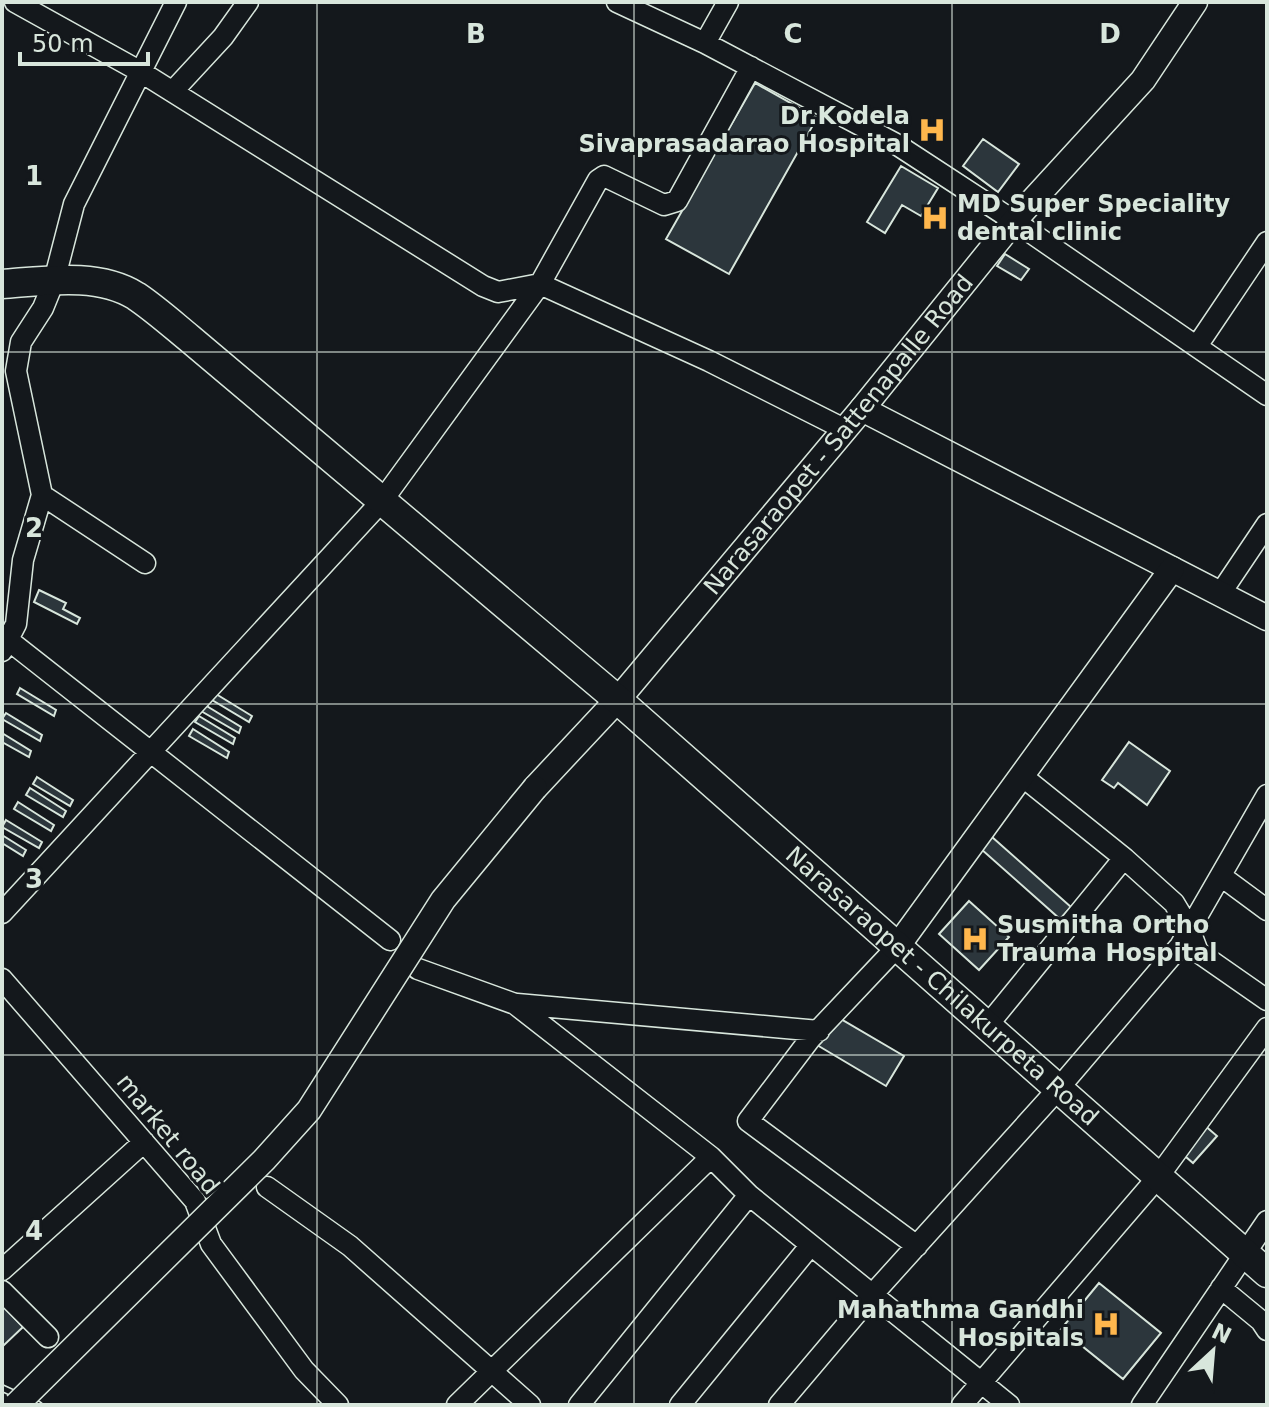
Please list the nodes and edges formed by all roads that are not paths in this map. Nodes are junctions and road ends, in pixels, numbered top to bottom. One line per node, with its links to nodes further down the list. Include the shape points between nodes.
1 (15, 2): 9 (street)
2 (176, 2): 9 (street)
3 (248, 2): 10 (street)
4 (617, 2): 7 (street)
5 (728, 2): 7 (street)
6 (1195, 2): 11 (main road, Narasaraopet - Sattenapalle Road, via 1143,80)
7 (705, 43): 8 (street)
8 (751, 67): 11 (street, via 896,144); 15 (street, via 677,201 664,205 604,176)
9 (141, 72): 10 (street); 13 (street, via 74,204)
10 (173, 91): 15 (street, via 483,286 498,292)
11 (1014, 221): 16 (street); 20 (main road, Narasaraopet - Sattenapalle Road)
12 (1267, 242): 16 (street)
13 (54, 281): 14 (highway, Narasaraopet - Chilakurpeta Road); 17 (street, via 21,342); 23 (highway, Narasaraopet - Chilakurpeta Road, via 100,283 134,295)
14 (2, 284)
15 (540, 284): 21 (street); 23 (street)
16 (1197, 346): 19 (street)
17 (16, 371): 18 (street); 22 (street)
18 (2, 395)
19 (1267, 395)
20 (862, 409): 21 (main road, Narasaraopet - Sattenapalle Road); 26 (main road)
21 (844, 429): 30 (main road, Narasaraopet - Sattenapalle Road)
22 (42, 495): 25 (street); 29 (street, via 23,560 16,624)
23 (382, 501): 30 (highway, Narasaraopet - Chilakurpeta Road); 31 (street)
24 (1267, 524): 27 (street)
25 (145, 563)
26 (1172, 569): 27 (main road); 32 (main road)
27 (1220, 594): 28 (main road)
28 (1267, 618)
29 (4, 642): 31 (street)
30 (618, 700): 40 (highway, Narasaraopet - Chilakurpeta Road); 67 (main road, Narasaraopet - Sattenapalle Road, bridge, via 535,788 443,900 309,1110)
31 (152, 751): 37 (street); 39 (street)
32 (1022, 776): 34 (street); 40 (main road)
33 (1267, 795): 35 (street)
34 (1124, 858): 38 (street, via 1174,903); 45 (street)
35 (1221, 876): 36 (street); 38 (street)
36 (1267, 910)
37 (2, 913)
38 (1189, 928): 43 (street, via 1198,952); 48 (street, via 1180,946)
39 (390, 940)
40 (897, 947): 45 (highway, Narasaraopet - Chilakurpeta Road); 47 (street)
41 (418, 969): 44 (street)
42 (2, 979): 49 (street, market road)
43 (1267, 1000)
44 (515, 1004): 47 (street); 50 (street)
45 (987, 1026): 48 (highway, Narasaraopet - Chilakurpeta Road)
46 (1267, 1028): 51 (street)
47 (819, 1031): 56 (street, via 748,1121)
48 (1058, 1089): 51 (highway, Narasaraopet - Chilakurpeta Road); 56 (street)
49 (144, 1142): 58 (street); 68 (street, market road, via 195,1201 211,1244 304,1370)
50 (711, 1157): 53 (street); 65 (street)
51 (1158, 1177): 57 (highway, Narasaraopet - Chilakurpeta Road); 66 (street)
52 (267, 1187): 65 (street, via 350,1246)
53 (749, 1195): 55 (street); 71 (street)
54 (1267, 1221): 57 (street)
55 (810, 1246): 62 (street); 72 (street)
56 (917, 1246): 62 (street)
57 (1245, 1254): 59 (highway, Narasaraopet - Chilakurpeta Road); 60 (street)
58 (2, 1270)
59 (1267, 1273)
60 (1221, 1288): 63 (street); 76 (street)
61 (2, 1291): 64 (street)
62 (872, 1295): 66 (street); 73 (street)
63 (1267, 1330)
64 (48, 1337)
65 (492, 1373): 69 (street); 70 (street)
66 (980, 1383): 74 (street); 75 (street)
67 (16, 1405)
68 (338, 1405)
69 (457, 1405)
70 (530, 1405)
71 (579, 1405)
72 (680, 1405)
73 (779, 1405)
74 (962, 1405)
75 (1009, 1405)
76 (1142, 1405)

